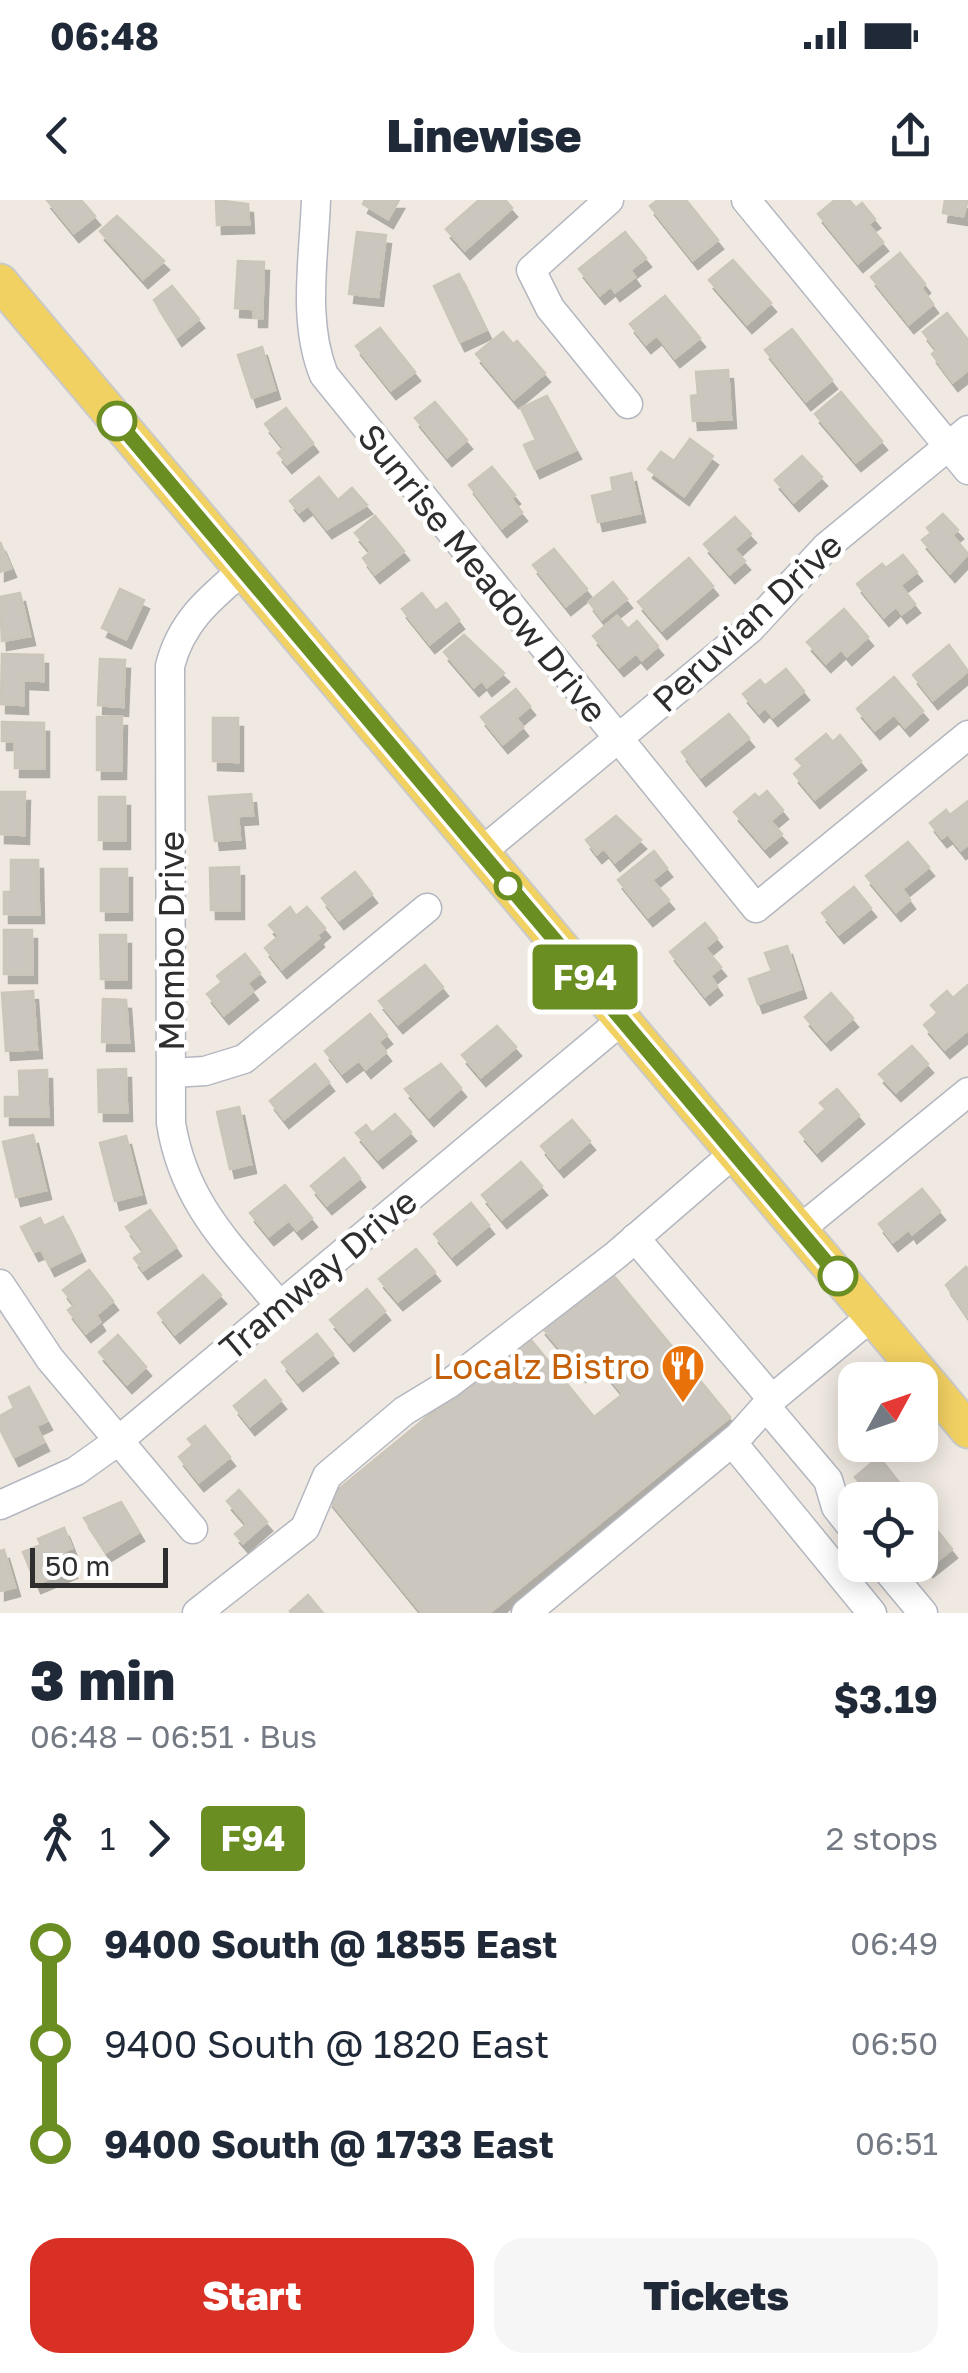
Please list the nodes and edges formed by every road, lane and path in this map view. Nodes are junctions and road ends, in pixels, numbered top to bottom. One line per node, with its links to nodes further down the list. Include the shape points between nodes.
1 (316, 200): 10 (street, Sunrise Meadow Drive, via 311,320 324,376)
2 (609, 200): 5 (street, via 530,270 550,308)
3 (746, 200): 6 (street)
4 (0, 282): 8 (main road)
5 (628, 404)
6 (958, 438): 7 (street); 10 (street, Peruvian Drive, via 847,528 750,628)
7 (968, 470)
8 (242, 570): 11 (main road); 14 (street, Mombo Drive, via 194,614 170,666)
9 (968, 735): 10 (street, Sunrise Meadow Drive, via 756,908)
10 (618, 738): 11 (street, Peruvian Drive)
11 (480, 853): 13 (main road)
12 (427, 908): 14 (street, via 244,1059)
13 (622, 1020): 16 (main road); 20 (street, Tramway Drive)
14 (172, 1073): 20 (street, Mombo Drive, via 171,1123 184,1178 213,1226)
15 (968, 1092): 17 (street)
16 (733, 1154): 17 (main road); 18 (street)
17 (799, 1230): 21 (main road)
18 (635, 1238): 22 (street); 32 (street, via 327,1476 305,1528)
19 (0, 1284): 24 (street, via 50,1359)
20 (280, 1306): 24 (street, Tramway Drive)
21 (872, 1316): 22 (street); 23 (main road)
22 (770, 1404): 25 (street); 26 (street)
23 (968, 1430)
24 (118, 1441): 27 (street, Tramway Drive, via 76,1471); 30 (street)
25 (732, 1442): 29 (street); 33 (street)
26 (832, 1494): 28 (street); 29 (street)
27 (0, 1505)
28 (838, 1510)
29 (798, 1522): 34 (street)
30 (193, 1529)
31 (897, 1582): 35 (street)
32 (197, 1613)
33 (526, 1613)
34 (872, 1613)
35 (923, 1613)

